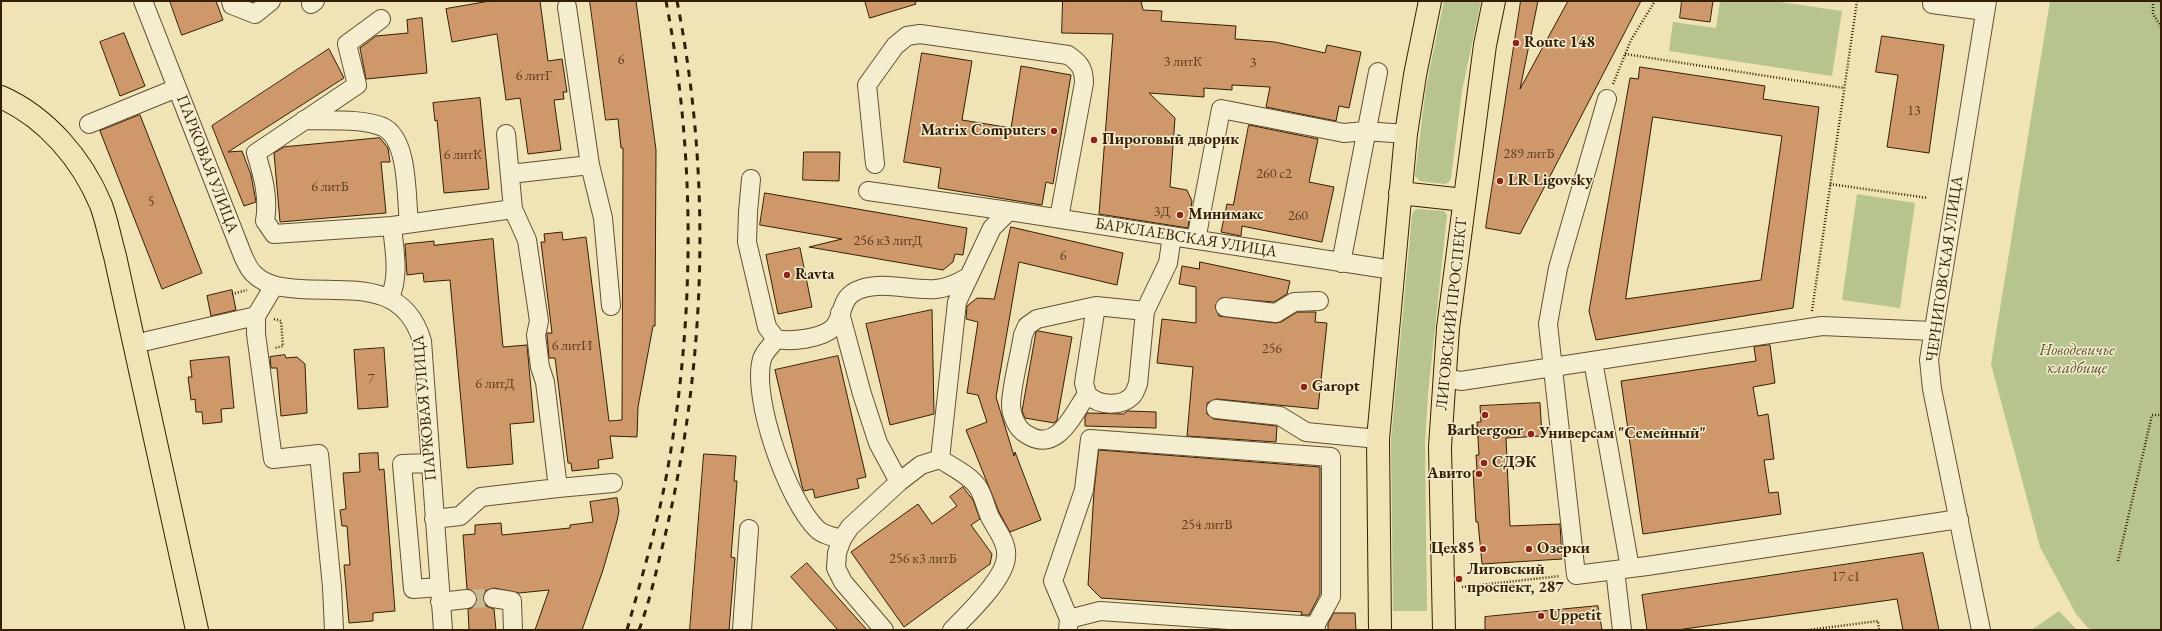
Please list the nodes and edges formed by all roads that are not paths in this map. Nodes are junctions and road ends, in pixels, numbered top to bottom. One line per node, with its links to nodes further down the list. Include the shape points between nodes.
1 (143, 1): 11 (street, ПАРКОВАЯ УЛИЦА)
2 (231, 1): 3 (street, via 232,5 255,14)
3 (271, 1)
4 (1430, 1): 18 (main road)
5 (1494, 1): 25 (main road, ЛИГОВСКИЙ ПРОСПЕКТ, via 1485,45)
6 (1932, 1): 7 (street, via 1932,4)
7 (1986, 6): 44 (street, ЧЕРНИГОВСКАЯ УЛИЦА)
8 (567, 7): 20 (street)
9 (381, 19): 14 (street, via 347,44 357,85)
10 (1378, 72): 16 (street)
11 (177, 88): 15 (street); 35 (street, ПАРКОВАЯ УЛИЦА, via 245,261 254,274)
12 (1, 96): 68 (main road, via 48,128 76,159 100,205 115,256)
13 (1607, 99): 48 (street, via 1558,268 1548,324)
14 (304, 120): 29 (street, via 368,123 384,128 396,139 403,158); 29 (street, via 256,153 268,205 265,221 274,234)
15 (89, 124)
16 (1365, 131): 18 (street); 31 (street, via 1344,134 1221,109); 32 (street)
17 (506, 134): 21 (street)
18 (1406, 134): 24 (main road)
19 (875, 164): 28 (street, via 867,85 895,46 907,36 920,34 1068,55 1078,61 1084,72 1084,83)
20 (590, 165): 21 (street); 38 (street, via 603,218)
21 (510, 174): 26 (street)
22 (751, 179): 45 (street, via 747,242 767,328)
23 (868, 191): 27 (street, БАРКЛАЕВСКАЯ УЛИЦА)
24 (1400, 193): 25 (main road); 33 (main road)
25 (1464, 200): 49 (main road, ЛИГОВСКИЙ ПРОСПЕКТ, via 1448,328)
26 (513, 209): 29 (street); 57 (street, via 527,240 539,321 536,335 540,368 545,382)
27 (1008, 211): 28 (street, БАРКЛАЕВСКАЯ УЛИЦА); 34 (street, via 992,228)
28 (1059, 218): 30 (street, БАРКЛАЕВСКАЯ УЛИЦА)
29 (400, 224): 36 (street, via 396,274)
30 (1172, 236): 31 (street, БАРКЛАЕВСКАЯ УЛИЦА); 41 (street, via 1168,263)
31 (1196, 240): 32 (street, БАРКЛАЕВСКАЯ УЛИЦА)
32 (1341, 262): 33 (street, БАРКЛАЕВСКАЯ УЛИЦА)
33 (1393, 270): 52 (main road)
34 (968, 277): 42 (street, via 955,284 937,288 883,286 860,289 848,296); 53 (street, via 957,302)
35 (274, 286): 36 (street, ПАРКОВАЯ УЛИЦА, via 291,289 365,291); 43 (street)
36 (390, 297): 54 (street, ПАРКОВАЯ УЛИЦА, via 413,319 422,341)
37 (1319, 301): 40 (street, via 1294,302 1276,314)
38 (612, 306)
39 (1096, 306): 41 (street); 50 (street, via 1084,383); 50 (street, via 1037,319 1027,326 1023,335 1011,405 1014,420 1023,433 1036,440 1050,440 1063,430)
40 (1225, 308)
41 (1145, 312): 50 (street, via 1138,384 1133,395 1114,404 1098,402)
42 (840, 313): 45 (street, via 834,326 826,333 788,341); 55 (street, via 878,443)
43 (256, 316): 46 (street); 69 (street, via 258,350 273,459 319,454)
44 (1932, 331): 47 (street, via 1810,327); 59 (street, ЧЕРНИГОВСКАЯ УЛИЦА, via 1929,360 1932,389)
45 (776, 339): 61 (street, via 762,357 760,368 760,382 773,447 787,483 801,509 817,530)
46 (147, 341)
47 (1593, 361): 48 (street); 62 (street)
48 (1552, 367): 49 (street, via 1461,381); 62 (street, via 1576,575)
49 (1445, 378): 76 (main road, ЛИГОВСКИЙ ПРОСПЕКТ, via 1440,447)
50 (1087, 394)
51 (1216, 409): 52 (street, via 1280,416 1306,432)
52 (1378, 439): 75 (main road)
53 (940, 459): 55 (street, via 921,465); 74 (street, via 971,479 979,488 1006,549 1007,558 998,577 979,603)
54 (431, 463): 58 (street, ПАРКОВАЯ УЛИЦА); 63 (street, via 402,464 413,589)
55 (899, 482): 61 (street, via 850,527)
56 (613, 483): 57 (street)
57 (558, 488): 58 (street, via 481,497 460,516)
58 (434, 519): 63 (street, ПАРКОВАЯ УЛИЦА)
59 (1958, 519): 62 (street); 78 (street, ЧЕРНИГОВСКАЯ УЛИЦА)
60 (749, 530): 72 (street)
61 (842, 539): 73 (street, via 837,553 836,568 843,582)
62 (1622, 569): 77 (street)
63 (440, 594): 65 (street); 70 (street, ПАРКОВАЯ УЛИЦА)
64 (493, 598): 71 (street, via 512,600)
65 (467, 599)
66 (1069, 624): 67 (street, via 1100,611); 67 (street, via 1053,581 1084,490 1090,439 1331,457 1331,597)
67 (1315, 628)
68 (197, 630)
69 (334, 630)
70 (443, 630)
71 (512, 630)
72 (742, 630)
73 (884, 630)
74 (952, 630)
75 (1380, 630)
76 (1444, 630)
77 (1622, 630)
78 (1981, 630)

